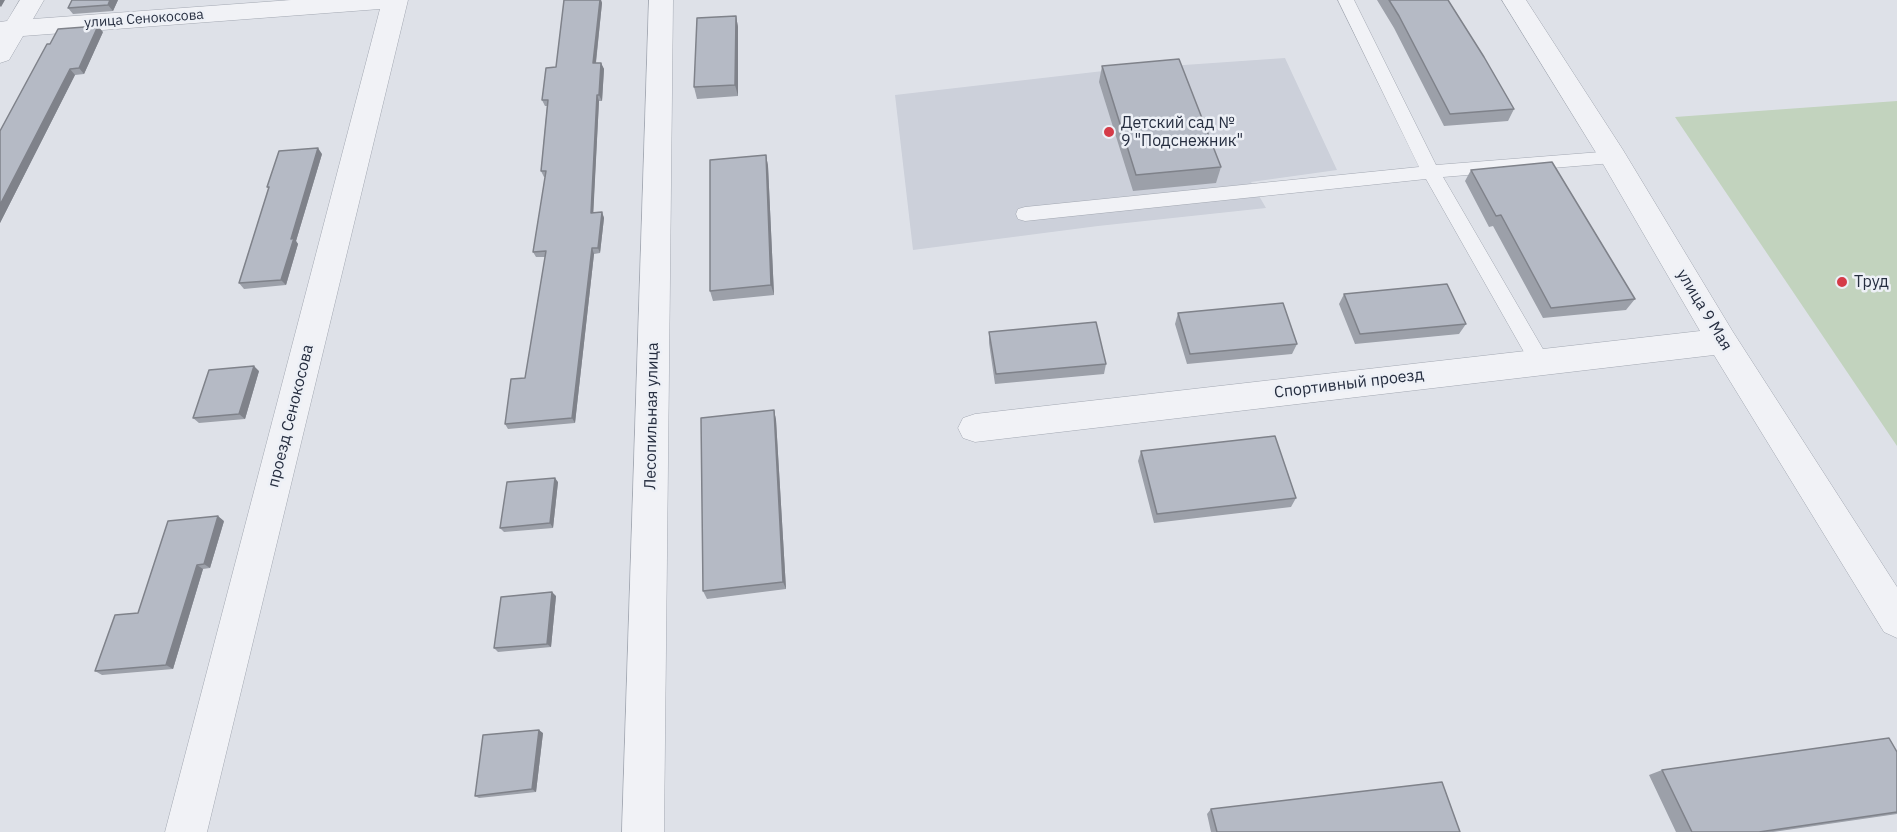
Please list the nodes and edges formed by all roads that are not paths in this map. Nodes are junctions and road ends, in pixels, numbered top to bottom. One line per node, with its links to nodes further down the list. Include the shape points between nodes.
1 (32, 0): 7 (street)
2 (396, 0): 6 (street, улица Сенокосова); 16 (street, проезд Сенокосова)
3 (662, 0): 17 (street, Лесопильная улица)
4 (1346, 0): 10 (lane)
5 (1514, 0): 9 (street, улица 9 Мая)
6 (346, 2): 7 (street, улица Сенокосова)
7 (8, 29): 8 (street)
8 (0, 54)
9 (1612, 157): 10 (lane); 12 (street, улица 9 Мая)
10 (1431, 172): 11 (lane); 13 (lane)
11 (1024, 214)
12 (1722, 341): 13 (street, Спортивный проезд); 15 (street, улица 9 Мая)
13 (1540, 362): 14 (street, Спортивный проезд)
14 (975, 428)
15 (1897, 620)
16 (186, 832)
17 (643, 832)

